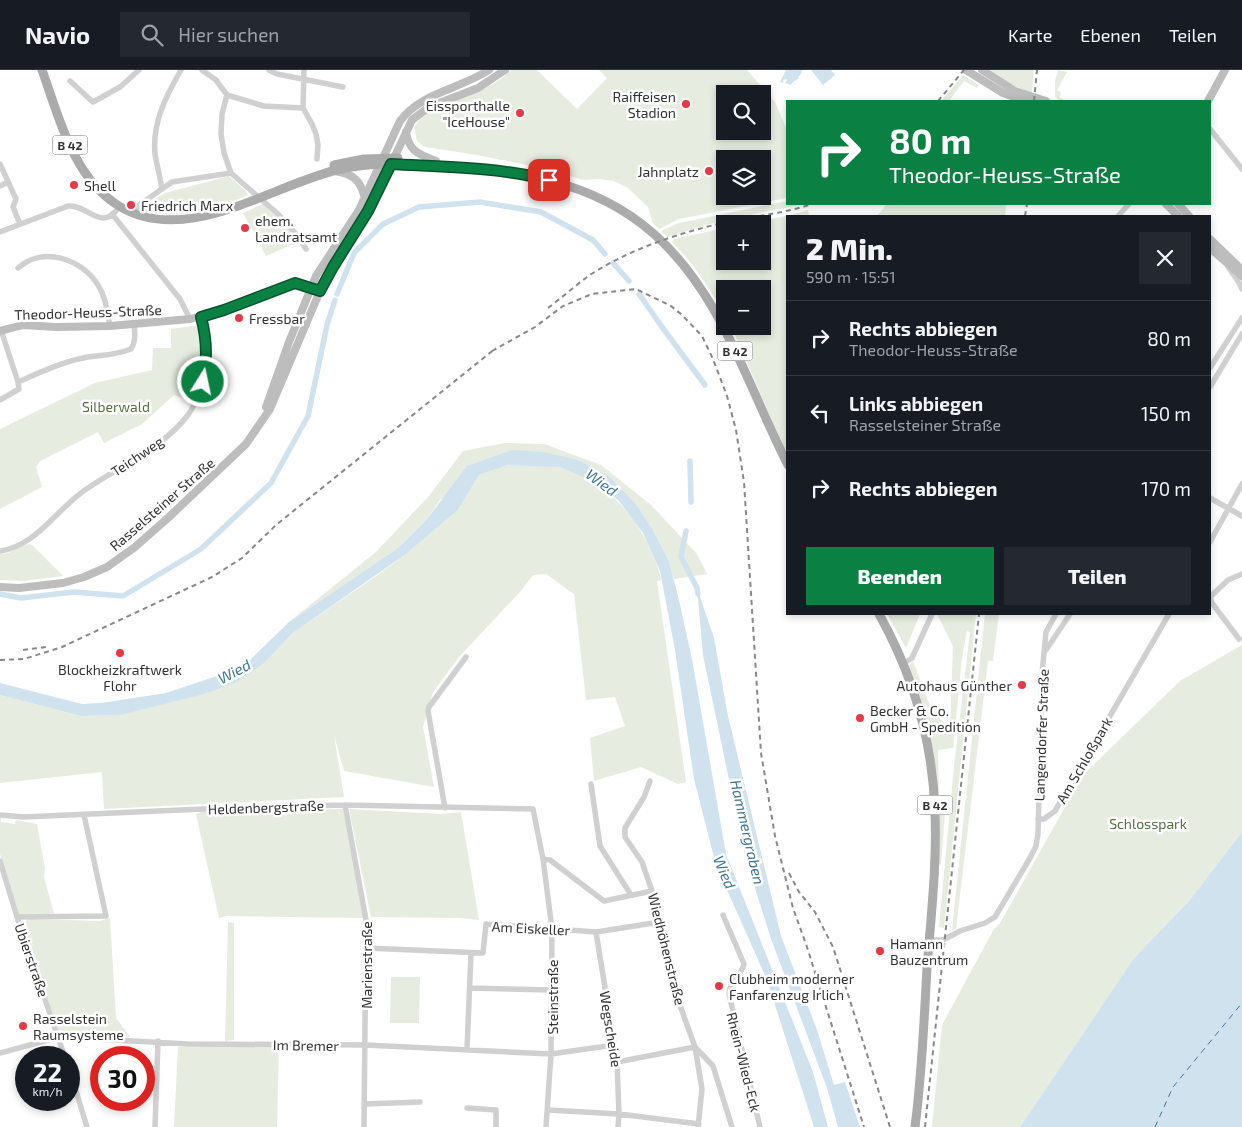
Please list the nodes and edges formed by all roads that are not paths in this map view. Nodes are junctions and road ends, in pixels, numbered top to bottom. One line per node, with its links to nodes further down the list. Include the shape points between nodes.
1 (42, 70): 39 (main road, B 42, via 77,159 99,190)
2 (139, 70): 13 (street, via 120,87 93,102)
3 (181, 70): 33 (street, via 156,124 155,153)
4 (202, 70): 15 (street)
5 (269, 70): 12 (street)
6 (304, 70): 12 (street)
7 (489, 70): 24 (street, Rasselsteiner Straße, via 413,107 398,126)
8 (505, 70): 21 (street, Rasselsteiner Straße, via 478,88 424,110 412,120)
9 (966, 70): 16 (street)
10 (982, 70): 17 (street, via 1015,91)
11 (1225, 70): 18 (street)
12 (303, 79): 14 (street); 19 (street)
13 (70, 81)
14 (343, 87)
15 (228, 95): 19 (street, via 264,106); 29 (street, via 222,114 221,134)
16 (1022, 100)
17 (1043, 100)
18 (1209, 100)
19 (303, 108): 22 (street, via 316,134)
20 (1211, 130): 27 (street)
21 (406, 131): 23 (street, via 412,149); 25 (street, Rasselsteiner Straße)
22 (317, 159)
23 (436, 160): 25 (main road, B 42); 30 (main road, B 42, via 497,167)
24 (382, 161): 25 (main road, B 42); 28 (main road, B 42); 34 (main road, B 42, via 355,160 337,164); 35 (street, Rasselsteiner Straße)
25 (392, 161): 30 (main road, B 42); 55 (street, Rasselsteiner Straße, via 368,211)
26 (0, 164): 31 (street)
27 (1242, 169)
28 (333, 171): 34 (main road, B 42); 35 (street, via 354,176 362,187)
29 (230, 173): 33 (street, via 172,182); 34 (street)
30 (517, 173): 69 (main road, B 42, via 554,181 606,202 642,224 673,252 716,313)
31 (8, 182): 32 (street); 45 (street, via 16,199 14,207)
32 (0, 186)
33 (162, 189): 41 (street)
34 (262, 196): 41 (main road, B 42, via 212,215 190,219 156,220); 48 (street)
35 (364, 199): 53 (street, Rasselsteiner Straße)
36 (1128, 205): 42 (street)
37 (1167, 205): 43 (street)
38 (1179, 205): 44 (street)
39 (119, 206): 40 (street); 41 (main road, B 42)
40 (112, 214): 45 (street, via 98,218 80,207 68,206); 58 (street, via 180,299)
41 (132, 214)
42 (1119, 215)
43 (1177, 215)
44 (1188, 215)
45 (20, 224): 46 (street)
46 (0, 232)
47 (1211, 240): 51 (street)
48 (306, 249)
49 (1212, 250): 52 (street); 54 (street)
50 (18, 268): 61 (street, via 26,261 48,256 74,263 99,286)
51 (1242, 268)
52 (1242, 276)
53 (311, 288): 55 (street, Theodor-Heuss-Straße); 57 (street, Theodor-Heuss-Straße, via 295,283); 68 (street, Rasselsteiner Straße)
54 (1242, 289)
55 (320, 291): 68 (street, Rasselsteiner Straße, via 270,409)
56 (1242, 314): 59 (street)
57 (201, 317): 58 (street, Theodor-Heuss-Straße); 75 (street, Teichweg, via 207,344 207,364 189,414 153,447 84,490 28,540)
58 (190, 319): 60 (street, Theodor-Heuss-Straße)
59 (1241, 320): 64 (street)
60 (134, 324): 61 (street, Theodor-Heuss-Straße); 65 (street, via 134,345 131,349 56,366)
61 (110, 326): 62 (street, Theodor-Heuss-Straße, via 24,325)
62 (0, 330): 65 (street)
63 (1242, 334): 66 (street)
64 (1211, 366)
65 (18, 382): 67 (street, via 19,389)
66 (1211, 385)
67 (0, 400)
68 (262, 419): 77 (street, Rasselsteiner Straße, via 246,444 223,467 120,559 95,573 63,584)
69 (786, 461)
70 (1242, 484): 72 (street)
71 (1211, 499): 72 (street)
72 (1229, 508): 73 (street); 74 (street)
73 (1242, 516)
74 (1211, 540)
75 (0, 552)
76 (1241, 576): 78 (street, via 1228,580)
77 (0, 587)
78 (1211, 596)
79 (1211, 601): 85 (street)
80 (880, 615): 88 (main road, B 42)
81 (932, 615): 88 (street, via 912,658)
82 (1055, 615): 86 (street, Langendorfer Straße, via 1046,632)
83 (1069, 615): 86 (street, Langendorfer Straße)
84 (1167, 615): 96 (street, Am Schloßpark, via 1055,811 1044,819)
85 (1239, 639)
86 (1045, 651): 96 (street, Langendorfer Straße)
87 (466, 657): 92 (street, via 428,711)
88 (904, 663): 106 (main road, B 42, via 923,722 934,786 935,840)
89 (650, 781): 99 (street, Wiedhöhenstraße, via 625,828 625,837 642,862)
90 (591, 784): 100 (street, via 600,846)
91 (346, 805): 92 (street, Heldenbergstraße); 94 (street, Heldenbergstraße); 107 (street, Marienstraße, via 366,920)
92 (445, 808): 93 (street, Heldenbergstraße)
93 (533, 809): 97 (street, Steinstraße)
94 (84, 814): 95 (street, Heldenbergstraße); 102 (street, via 106,916)
95 (0, 815)
96 (1038, 819): 106 (street, via 1036,846 997,915 988,922 946,939)
97 (543, 859): 100 (street, via 550,860 604,901); 104 (street, Steinstraße)
98 (0, 861): 102 (street, Ubierstraße)
99 (652, 891): 100 (street); 103 (street, Wiedhöhenstraße)
100 (631, 895)
101 (723, 915): 135 (street, Rhein-Wied-Eck, via 744,964 729,986 729,994)
102 (17, 917): 111 (street, Ubierstraße)
103 (660, 922): 105 (street, Am Eiskeller); 116 (street, Wiedhöhenstraße, via 677,997)
104 (552, 929): 105 (street, Am Eiskeller); 108 (street, Am Eiskeller, via 486,924 483,953); 110 (street, Steinstraße)
105 (596, 932): 114 (street, Wegscheide)
106 (929, 940): 136 (main road, B 42)
107 (366, 948): 108 (street); 113 (street, Marienstraße)
108 (471, 953): 109 (street)
109 (470, 988): 110 (street); 117 (street)
110 (552, 990): 119 (street, Steinstraße)
111 (59, 1037): 112 (street, Im Bremer); 115 (street, Ubierstraße); 118 (street, Im Bremer)
112 (158, 1041): 113 (street, Im Bremer); 129 (street)
113 (366, 1045): 117 (street, Im Bremer); 123 (street, Marienstraße)
114 (614, 1045): 119 (street, Im Bremer); 120 (street, Wegscheide)
115 (62, 1046)
116 (696, 1047): 120 (street); 127 (street, Wiedhöhenstraße, via 702,1089); 134 (street, via 713,1066)
117 (467, 1050): 119 (street, Im Bremer)
118 (0, 1053)
119 (551, 1054): 125 (street, Steinstraße)
120 (617, 1062): 126 (street, Wegscheide)
121 (420, 1102): 123 (street)
122 (80, 1104): 128 (street)
123 (364, 1104): 130 (street, Marienstraße)
124 (468, 1108): 131 (street, via 496,1110)
125 (548, 1110): 126 (street); 132 (street, Steinstraße)
126 (619, 1114): 127 (street); 133 (street, Wegscheide)
127 (698, 1126)
128 (87, 1127)
129 (155, 1127)
130 (364, 1127)
131 (496, 1127)
132 (546, 1127)
133 (618, 1127)
134 (732, 1127)
135 (760, 1127)
136 (915, 1127)

